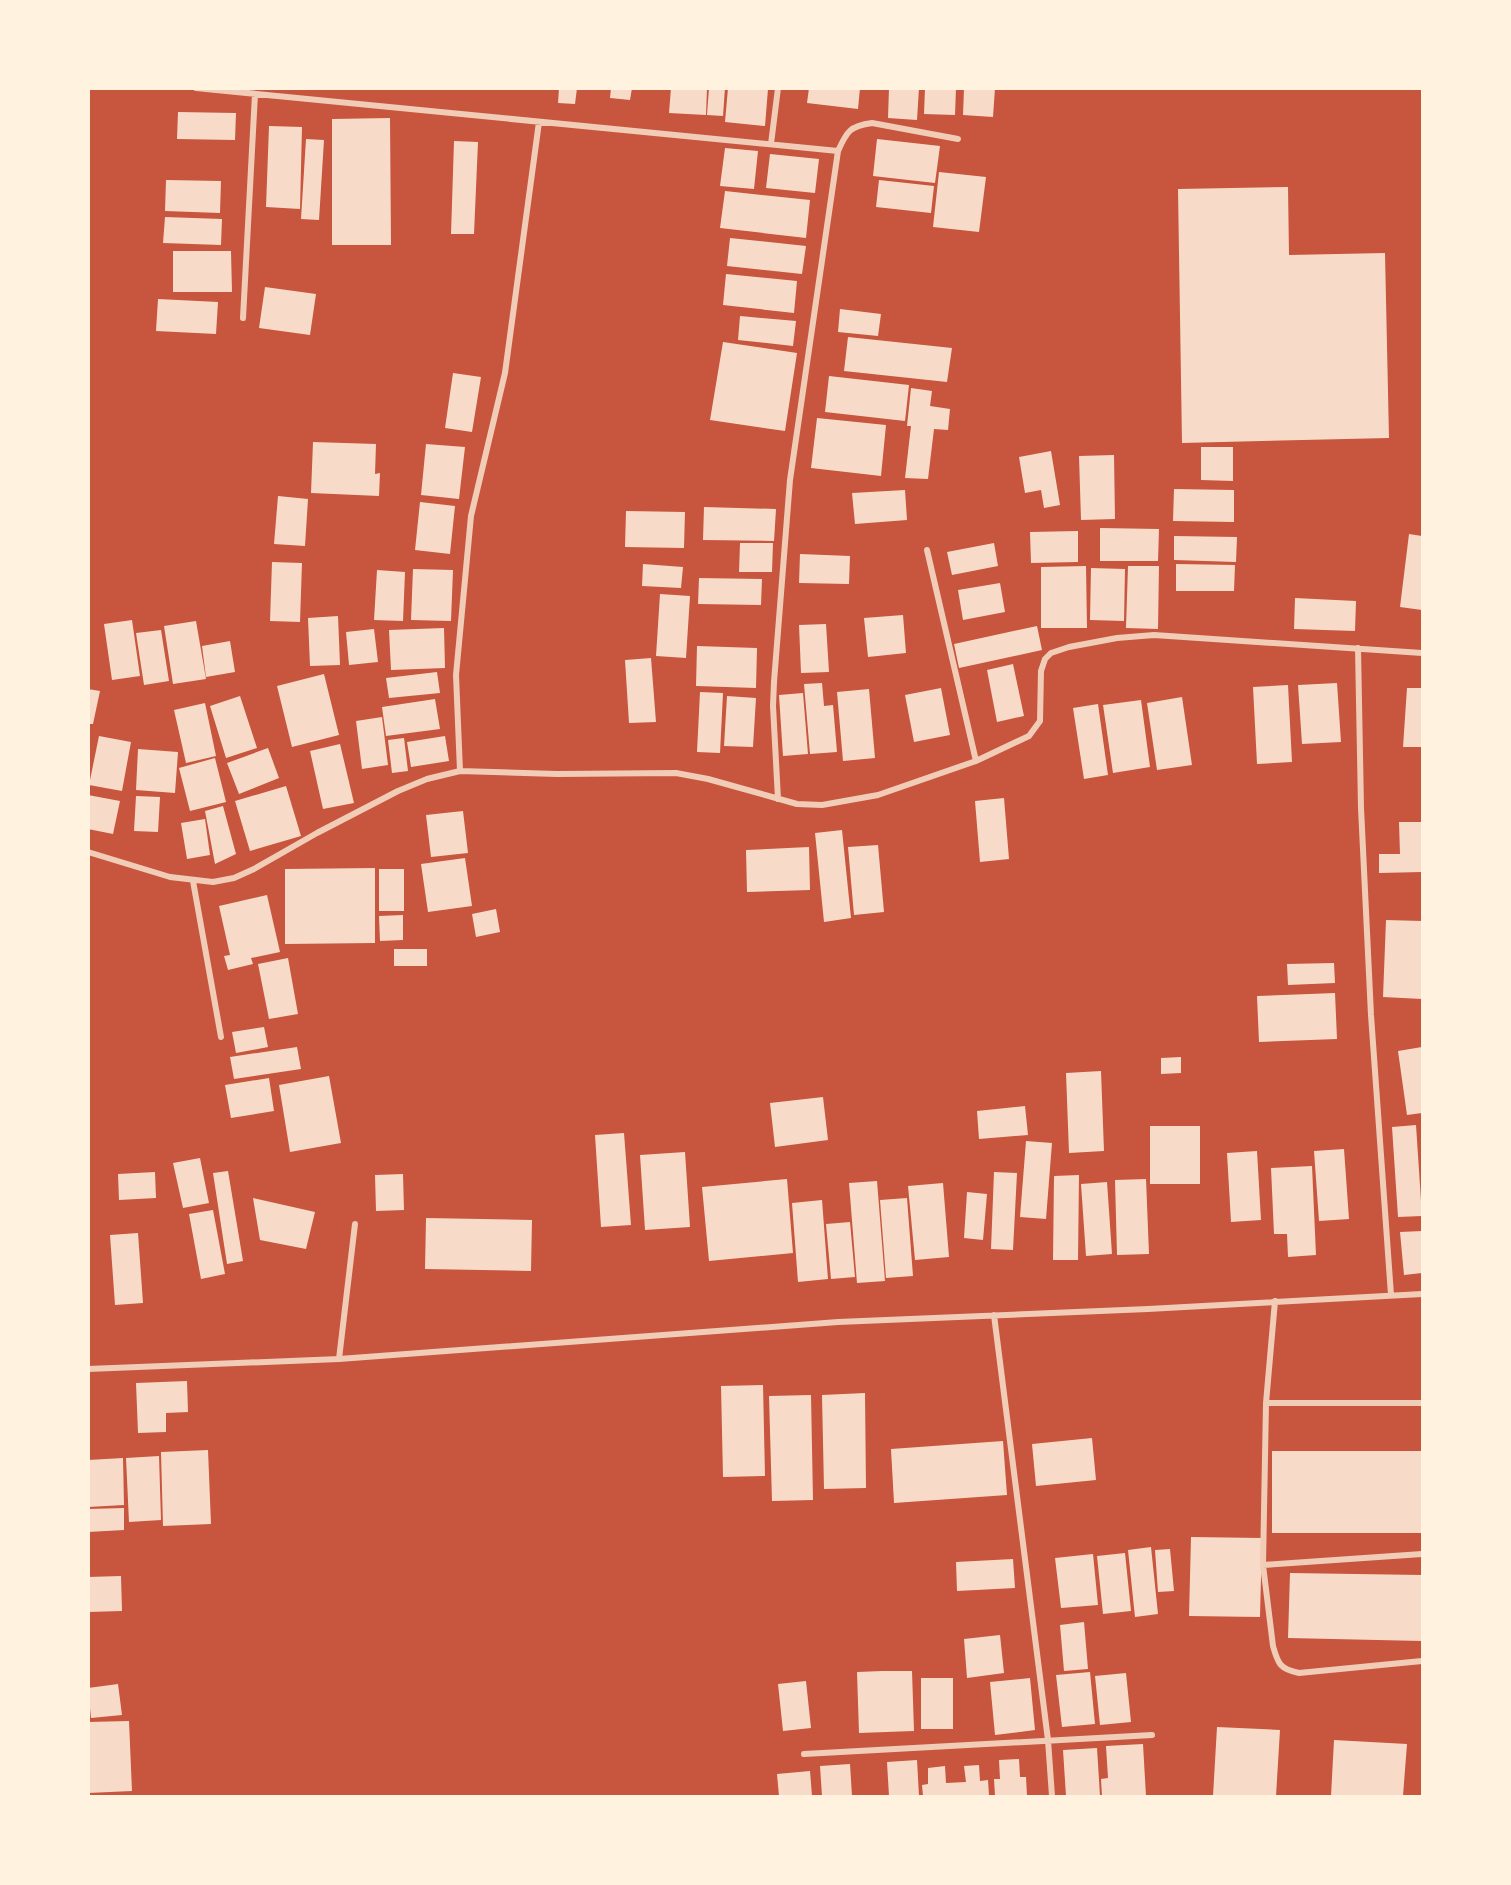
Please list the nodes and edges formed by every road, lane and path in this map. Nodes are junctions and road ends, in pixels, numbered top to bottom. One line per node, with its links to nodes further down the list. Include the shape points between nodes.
1 (196, 88): 3 (street)
2 (778, 88): 6 (street)
3 (255, 94): 4 (street); 8 (street)
4 (539, 122): 6 (street); 13 (street, via 505,373 471,516 456,675)
5 (958, 139): 7 (street, via 860,124 850,129)
6 (771, 144): 7 (street)
7 (838, 151): 14 (street, via 790,480 773,706)
8 (243, 318)
9 (927, 550): 12 (street)
10 (1358, 648): 11 (street); 12 (street, via 1154,635 1069,646 1045,659 1036,729); 20 (street, via 1370,1004)
11 (1422, 652)
12 (976, 761): 14 (street, via 878,795 822,805)
13 (460, 771): 14 (street, via 676,773); 16 (street, via 398,791 234,878)
14 (778, 800)
15 (88, 852): 16 (street)
16 (194, 881): 17 (street)
17 (221, 1037)
18 (356, 1224): 23 (street)
19 (1422, 1294): 20 (street)
20 (1391, 1295): 21 (street)
21 (1275, 1301): 22 (street); 25 (street)
22 (994, 1315): 23 (street, via 826,1323); 31 (street)
23 (339, 1359): 24 (street)
24 (88, 1369)
25 (1266, 1403): 26 (street); 28 (street)
26 (1422, 1403)
27 (1422, 1554): 28 (street)
28 (1263, 1565): 29 (street, via 1273,1646 1280,1665 1287,1670 1299,1673)
29 (1422, 1661)
30 (1152, 1734): 31 (street)
31 (1048, 1740): 32 (street); 33 (street)
32 (804, 1754)
33 (1052, 1797)

